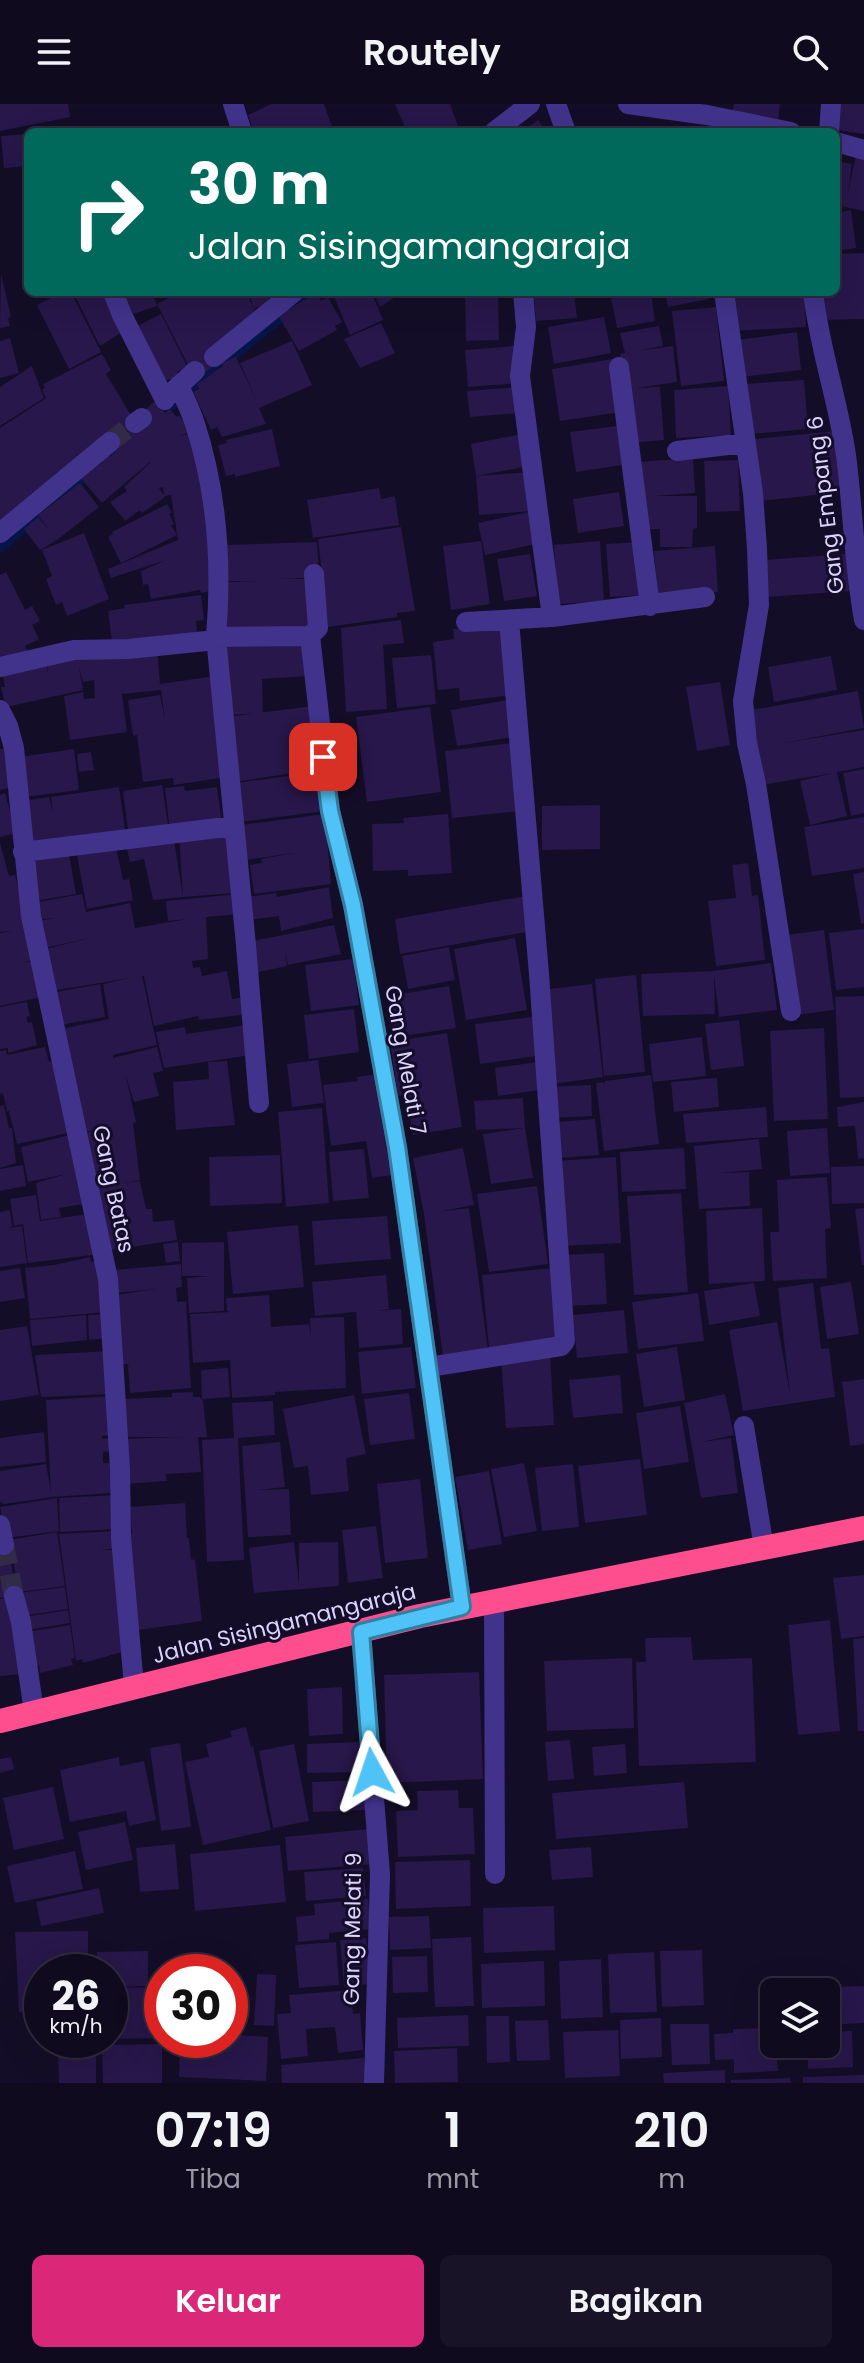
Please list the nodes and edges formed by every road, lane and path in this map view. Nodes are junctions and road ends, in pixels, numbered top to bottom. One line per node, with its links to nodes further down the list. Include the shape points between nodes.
1 (233, 104): 7 (street)
2 (530, 104): 8 (street)
3 (556, 104): 9 (street)
4 (628, 104): 6 (street)
5 (831, 104): 11 (street)
6 (707, 123): 10 (street)
7 (241, 128)
8 (499, 128)
9 (565, 128)
10 (754, 128)
11 (829, 128)
12 (840, 143): 13 (street)
13 (864, 150)
14 (115, 296): 22 (street)
15 (289, 296): 19 (street)
16 (523, 296): 30 (street, via 520,376)
17 (725, 296): 24 (street)
18 (813, 296): 32 (street, Gang Empang 6, via 845,454)
19 (214, 357)
20 (619, 367): 29 (street)
21 (195, 371): 22 (street)
22 (172, 397): 35 (street, via 195,423 212,495 220,587)
23 (110, 442): 26 (street)
24 (745, 443): 25 (street); 40 (street, via 759,605 743,701)
25 (677, 451)
26 (0, 533)
27 (314, 574): 34 (street, Gang Melati 7, via 318,628)
28 (705, 597): 29 (street)
29 (650, 606): 30 (street)
30 (552, 617): 31 (street)
31 (509, 620): 33 (street); 42 (street, via 565,1341 561,1346)
32 (864, 620)
33 (466, 622)
34 (310, 636): 35 (street); 42 (street, Gang Melati 7, via 330,811 386,1086)
35 (216, 639): 36 (street, via 74,650); 38 (street)
36 (0, 667)
37 (0, 710): 39 (street, Gang Batas, via 14,748)
38 (234, 826): 39 (street); 41 (street)
39 (23, 852): 50 (street, Gang Batas, via 31,916 108,1279)
40 (791, 1011)
41 (259, 1103)
42 (429, 1367): 48 (street, Gang Melati 7)
43 (744, 1426): 45 (street)
44 (864, 1528): 45 (highway, Jalan Sisingamangaraja)
45 (764, 1548): 47 (highway, Jalan Sisingamangaraja)
46 (14, 1596): 51 (street)
47 (494, 1601): 48 (highway, Jalan Sisingamangaraja); 53 (street)
48 (462, 1607): 49 (highway, Jalan Sisingamangaraja)
49 (361, 1632): 50 (highway, Jalan Sisingamangaraja); 54 (street, Gang Melati 9, via 380,1874)
50 (134, 1686): 51 (highway, Jalan Sisingamangaraja)
51 (34, 1712): 52 (highway, Jalan Sisingamangaraja)
52 (0, 1721)
53 (495, 1874)
54 (374, 2083)

